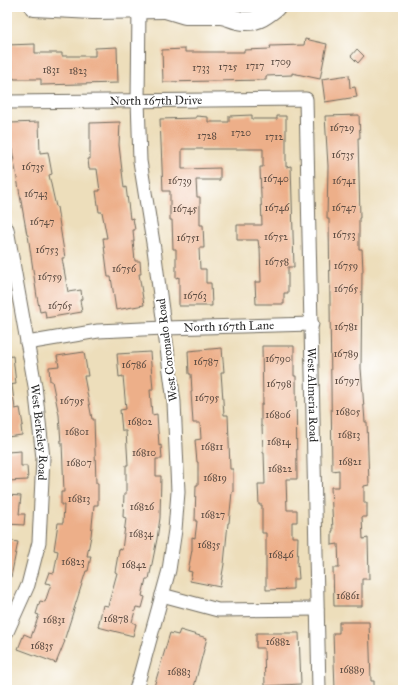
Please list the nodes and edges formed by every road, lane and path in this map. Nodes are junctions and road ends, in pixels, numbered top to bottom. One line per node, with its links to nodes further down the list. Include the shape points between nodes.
1 (34, 7): 3 (street, via 93,10)
2 (276, 7): 5 (street, via 258,20 249,22 237,20)
3 (139, 8): 4 (street); 7 (street, West Coronado Road)
4 (167, 8): 5 (street, via 185,15)
5 (225, 11)
6 (306, 99): 7 (street, North 167th Drive); 10 (street, West Almeria Road)
7 (138, 100): 8 (street, North 167th Drive); 11 (street, West Coronado Road, via 140,161)
8 (7, 102)
9 (7, 229): 12 (street, West Berkeley Road)
10 (312, 324): 11 (street, North 167th Lane); 14 (street, West Almeria Road)
11 (165, 328): 12 (street, North 167th Lane, via 98,331); 13 (street, West Coronado Road, via 174,402 178,492 169,570)
12 (27, 343): 15 (street, West Berkeley Road, via 43,458 42,509 39,542 28,585)
13 (162, 595): 14 (street, via 218,610); 16 (street, West Coronado Road)
14 (317, 608): 17 (street, West Almeria Road)
15 (7, 632)
16 (136, 690)
17 (319, 690)

